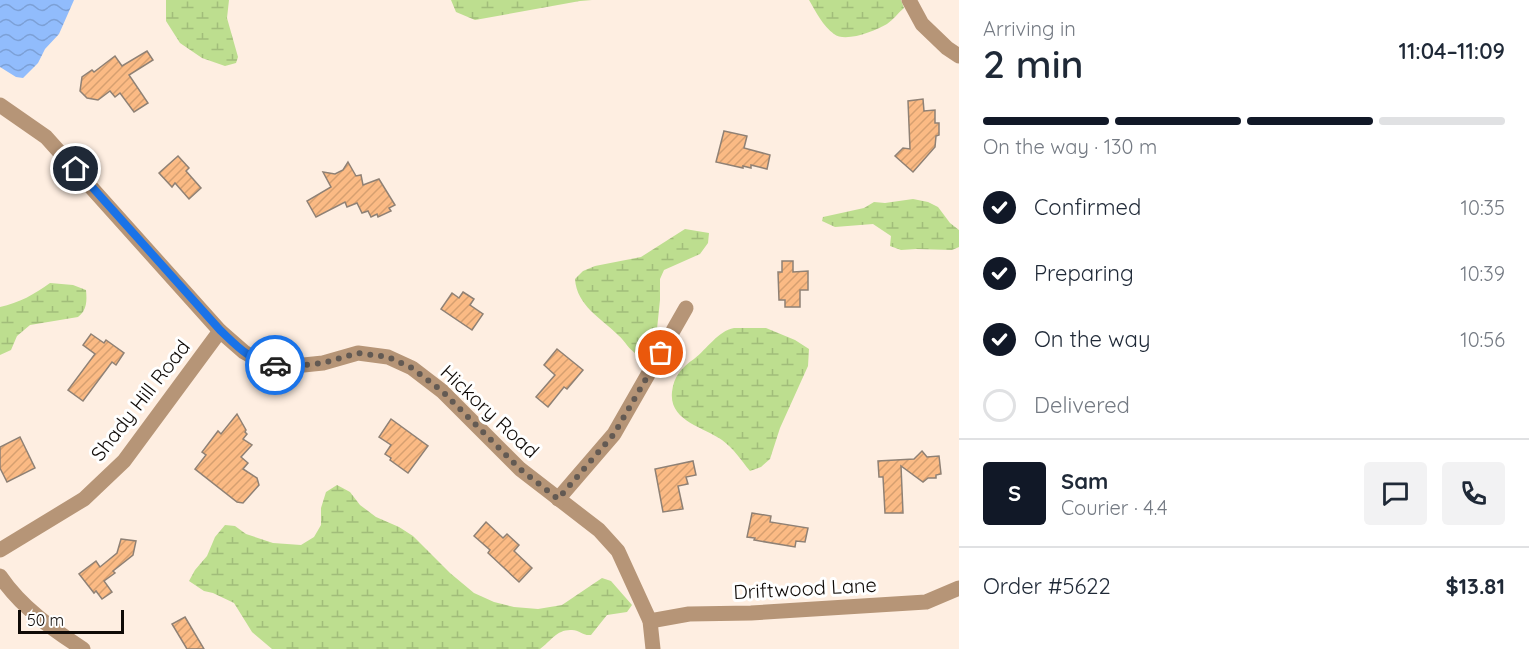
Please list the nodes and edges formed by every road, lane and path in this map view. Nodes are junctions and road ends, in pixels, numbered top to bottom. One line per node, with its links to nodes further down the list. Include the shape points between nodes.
1 (909, 0): 2 (street, via 922,24)
2 (959, 56)
3 (0, 105): 5 (street, Hickory Road, via 46,137)
4 (686, 308): 6 (street, via 614,434)
5 (220, 330): 6 (street, Hickory Road, via 243,352 284,367 323,363 358,353 388,357 412,368 442,391 520,469); 7 (street, Shady Hill Road, via 124,461 84,499)
6 (558, 499): 10 (street, Hickory Road, via 600,530 618,551)
7 (0, 550)
8 (0, 576): 11 (street, via 9,590 50,627)
9 (959, 588): 10 (street, Driftwood Lane, via 927,602 689,614)
10 (650, 621): 12 (street, Hickory Road)
11 (83, 649)
12 (653, 649)

